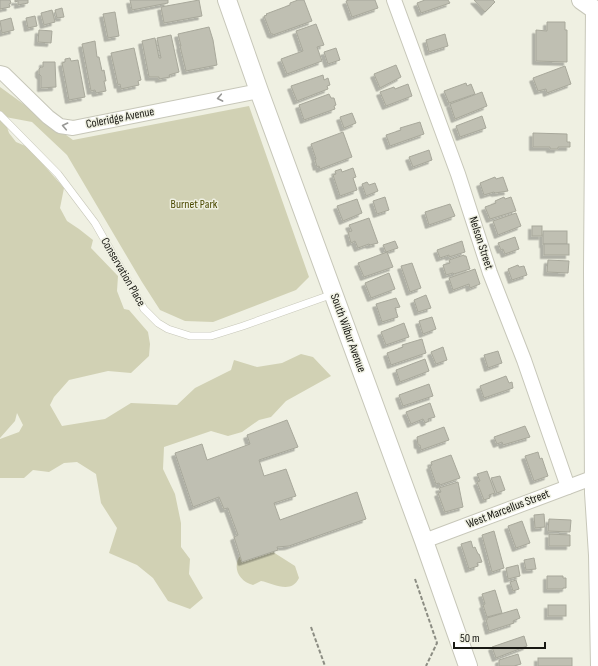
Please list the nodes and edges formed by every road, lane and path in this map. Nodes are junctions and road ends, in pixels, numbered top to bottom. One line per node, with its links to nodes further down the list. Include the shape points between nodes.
1 (227, 0): 5 (street, South Wilbur Avenue)
2 (394, 0): 10 (street, Nelson Street)
3 (591, 7): 7 (street)
4 (0, 73): 5 (street, Coleridge Avenue, one-way to 4, via 73,128 60,126 48,117)
5 (259, 91): 8 (street, South Wilbur Avenue)
6 (0, 115): 8 (lane, Conservation Place, via 58,174 95,223 144,309 168,329 190,336 211,336)
7 (595, 117): 9 (street, via 591,270)
8 (334, 293): 11 (street, South Wilbur Avenue)
9 (592, 478): 10 (street, West Marcellus Street); 17 (street)
10 (568, 487): 11 (street, West Marcellus Street)
11 (424, 541): 14 (street, South Wilbur Avenue)
12 (415, 579): 16 (path, via 437,643)
13 (311, 627): 15 (path)
14 (465, 665)
15 (325, 666)
16 (426, 666)
17 (598, 666)

